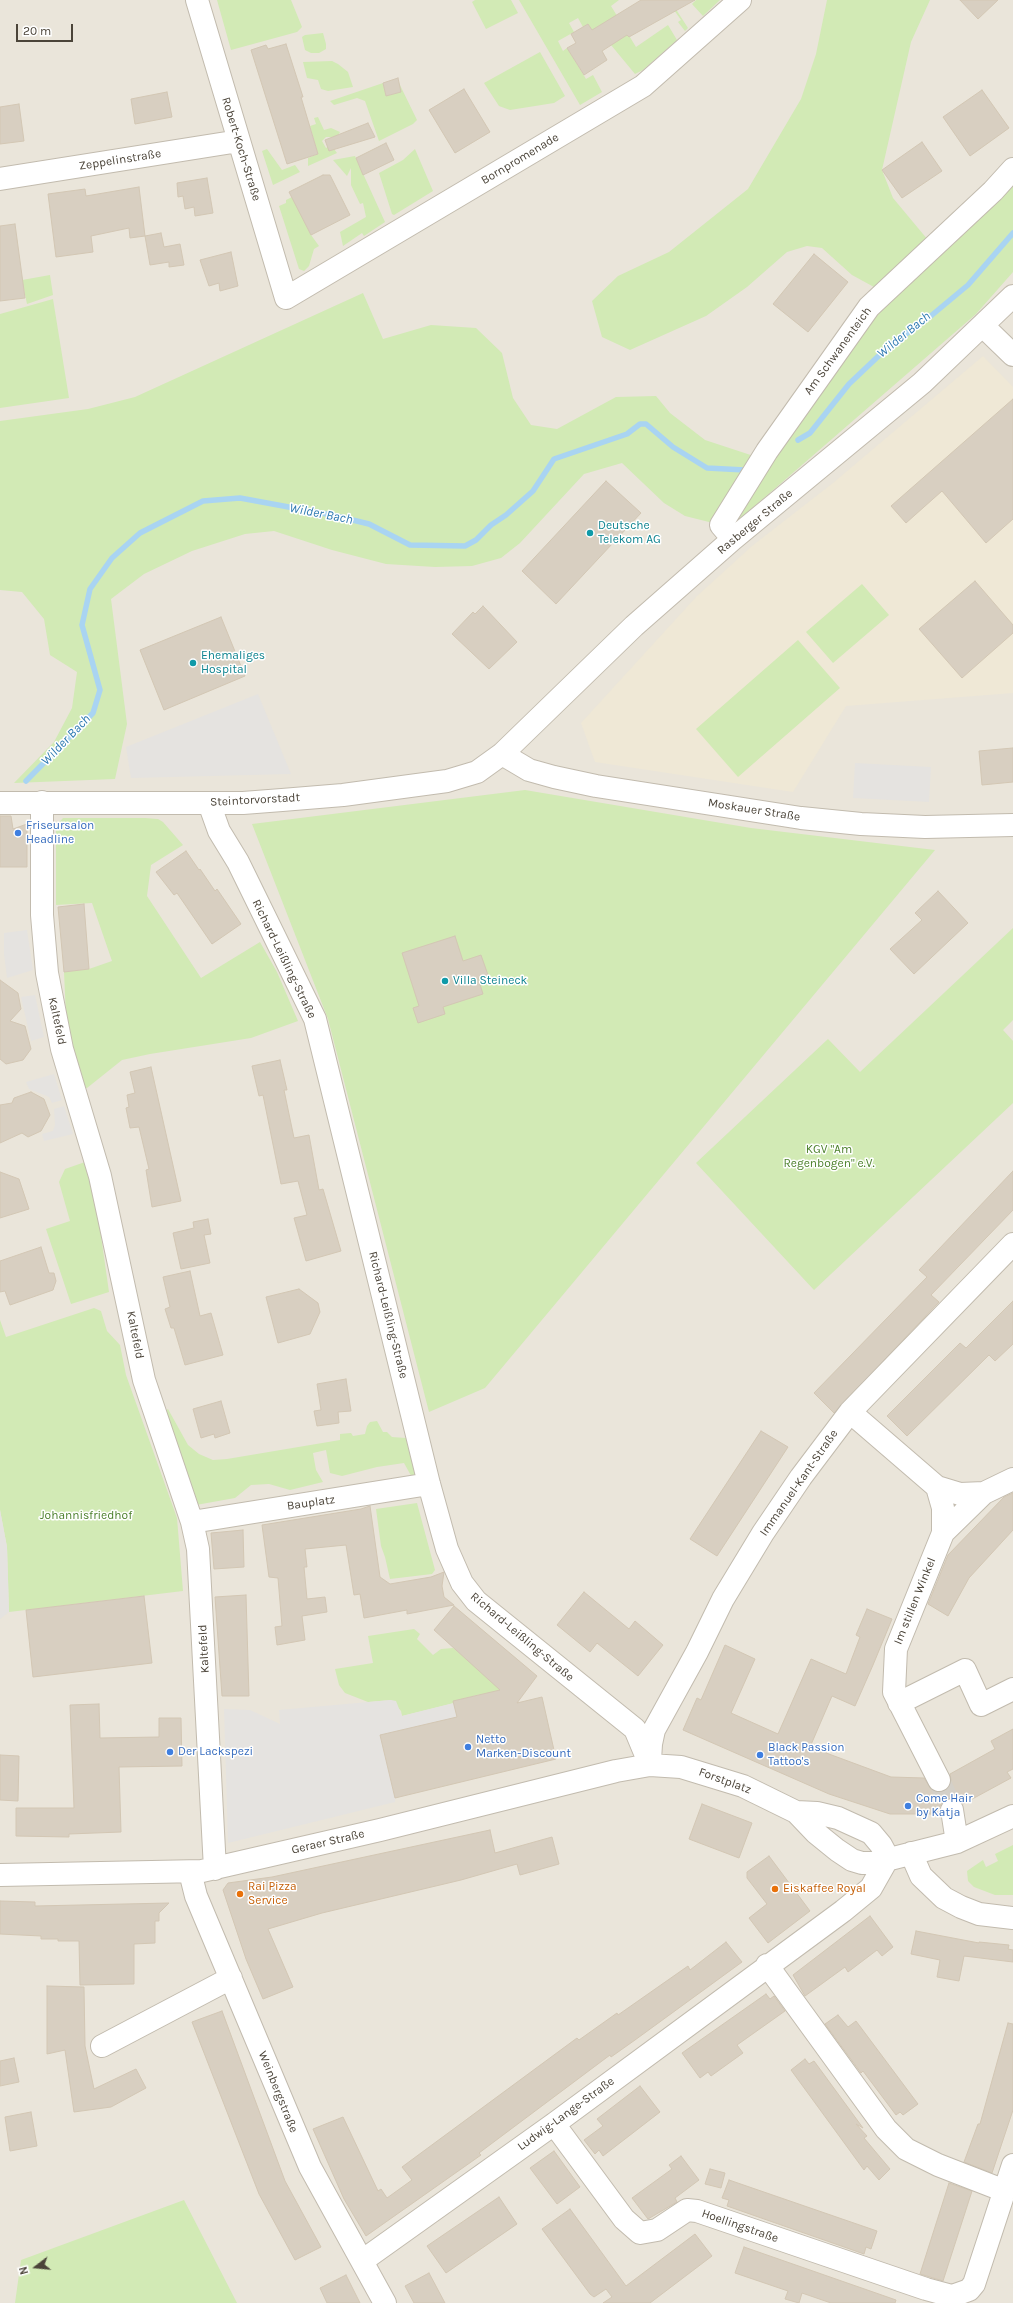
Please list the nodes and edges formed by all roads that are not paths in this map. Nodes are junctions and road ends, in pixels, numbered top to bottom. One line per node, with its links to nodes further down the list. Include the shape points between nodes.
1 (197, 0): 3 (street, Robert-Koch-Straße)
2 (740, 0): 7 (street, Bornpromenade, via 644,86)
3 (239, 141): 5 (street, Zeppelinstraße); 7 (street, Robert-Koch-Straße)
4 (1013, 169): 10 (street, Am Schwanenteich, via 993,191 869,307 767,451 721,525)
5 (0, 179)
6 (1013, 296): 8 (street, Rasberger Straße)
7 (286, 298)
8 (983, 326): 9 (street); 10 (street, Rasberger Straße, via 922,383)
9 (1013, 355)
10 (732, 539): 11 (street, Rasberger Straße, via 634,626)
11 (502, 754): 14 (street, Steintorvorstadt, via 477,772 447,781 327,796 243,803); 15 (street, Moskauer Straße, via 529,770 561,779 801,818 925,828)
12 (37, 802): 13 (street, Steintorvorstadt); 14 (street, Steintorvorstadt); 22 (street, Kaltefeld, via 47,973 62,1049 100,1176 144,1380)
13 (0, 803)
14 (209, 803): 19 (street, Richard-Leißling-Straße, via 219,831 241,869 315,1019)
15 (1013, 825)
16 (1013, 1244): 17 (street, Immanuel-Kant-Straße)
17 (850, 1412): 20 (street, Im stillen Winkel); 26 (street, Immanuel-Kant-Straße, via 800,1476 723,1599 698,1652 654,1730 650,1744)
18 (1013, 1479): 21 (street, Im stillen Winkel)
19 (429, 1484): 22 (street, Bauplatz); 26 (street, Richard-Leißling-Straße, via 447,1549 468,1594 635,1729)
20 (937, 1487): 21 (street, Im stillen Winkel, via 960,1494); 23 (street, Im stillen Winkel, via 943,1508)
21 (984, 1493): 23 (street, Im stillen Winkel)
22 (192, 1522): 34 (street, Kaltefeld, via 198,1549)
23 (944, 1533): 25 (street, Im stillen Winkel, via 896,1648 894,1692)
24 (1013, 1689): 25 (street, via 981,1705 964,1670)
25 (899, 1702): 27 (street, Im stillen Winkel)
26 (650, 1765): 29 (street, Forstplatz, via 681,1767 706,1773 743,1786); 34 (street, Geraer Straße)
27 (939, 1780)
28 (952, 1810): 31 (street)
29 (796, 1812): 33 (street, Forstplatz, via 838,1818 871,1833); 33 (street, Forstplatz, via 824,1840 852,1860 874,1863)
30 (1013, 1816): 31 (street, Forstplatz)
31 (957, 1842): 32 (street, Forstplatz)
32 (911, 1853): 33 (street, Forstplatz); 37 (street, via 921,1876 944,1898 979,1914)
33 (888, 1858): 38 (street, Ludwig-Lange-Straße, via 871,1888)
34 (215, 1869): 35 (street, Geraer Straße)
35 (190, 1872): 36 (street, Geraer Straße); 39 (street, Weinbergstraße, via 196,1896)
36 (0, 1875)
37 (1013, 1918)
38 (767, 1965): 41 (street, Ludwig-Lange-Straße); 43 (street, via 886,2128 906,2149 938,2166)
39 (231, 1978): 40 (street); 44 (street, Weinbergstraße, via 310,2167)
40 (102, 2046)
41 (554, 2124): 43 (street, Hoellingstraße, via 624,2219 640,2233 658,2230 682,2212 691,2210 946,2295 961,2294 974,2284); 44 (street, Ludwig-Lange-Straße)
42 (1013, 2165): 43 (street)
43 (1005, 2190)
44 (362, 2260): 45 (street, Weinbergstraße)
45 (385, 2303)

